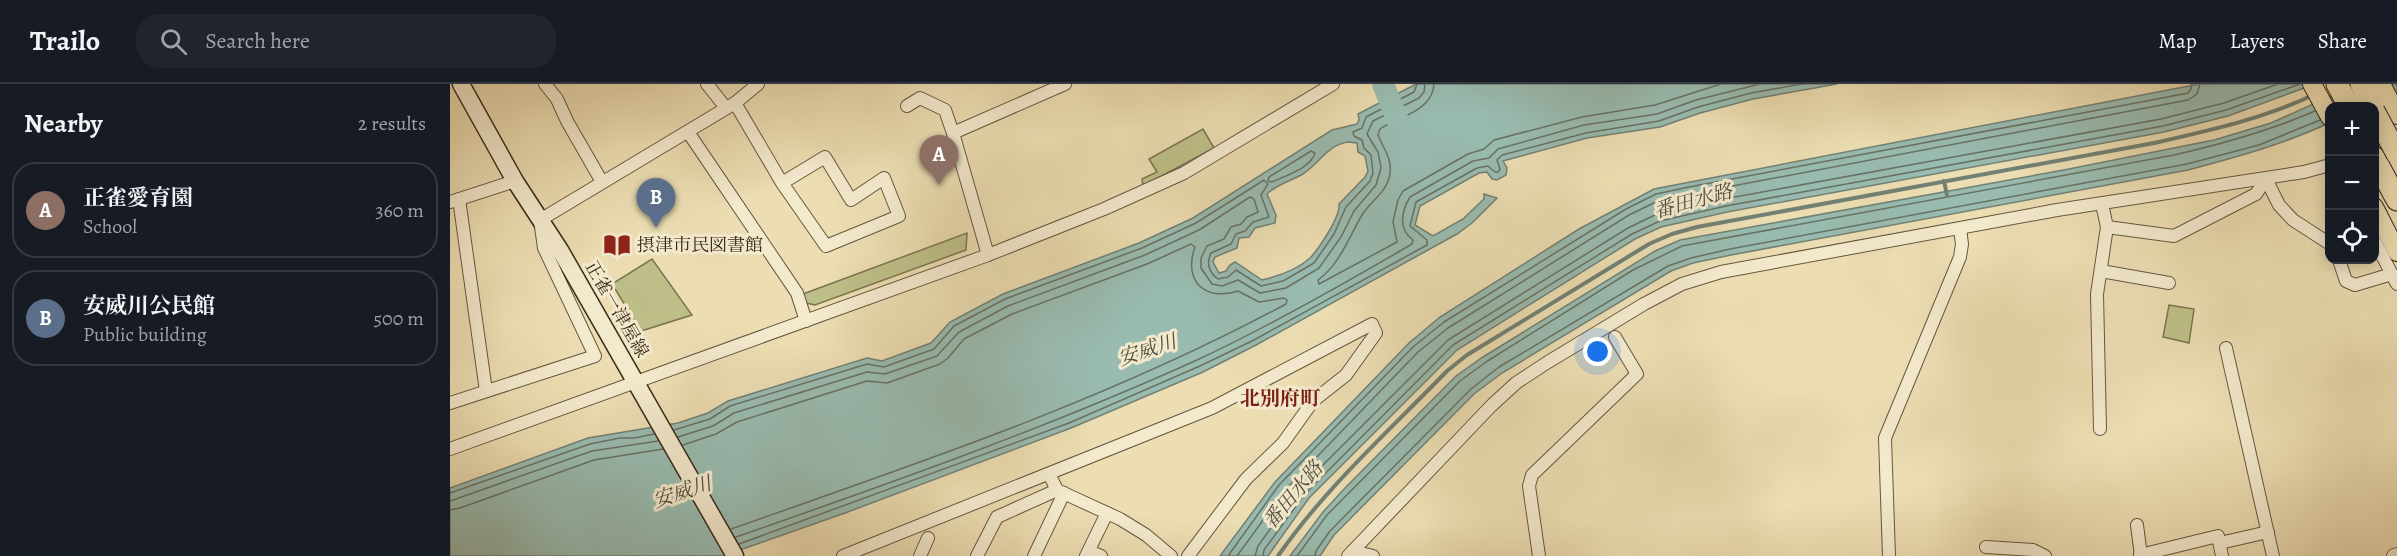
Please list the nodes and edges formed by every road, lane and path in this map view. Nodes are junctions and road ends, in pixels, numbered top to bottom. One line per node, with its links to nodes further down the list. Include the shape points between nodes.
1 (461, 84): 23 (main road, 正雀一津屋線)
2 (545, 84): 24 (street)
3 (707, 84): 13 (street)
4 (758, 84): 13 (street)
5 (1065, 84): 18 (street)
6 (1333, 84): 36 (street, via 1184,173 1104,210)
7 (2312, 84): 15 (main road)
8 (2337, 84): 11 (highway)
9 (2361, 84): 12 (highway)
10 (2381, 84): 16 (main road)
11 (2347, 102)
12 (2370, 102)
13 (730, 106): 17 (street); 25 (street)
14 (907, 106): 18 (street, via 921,98 945,110)
15 (2325, 108)
16 (2389, 112): 19 (highway, bridge)
17 (688, 132): 24 (street); 41 (street, via 797,292)
18 (953, 133): 36 (street)
19 (2397, 154)
20 (2325, 166): 22 (street)
21 (2379, 166): 27 (highway)
22 (2266, 179): 28 (street); 31 (street, via 2256,194 2174,236); 33 (street, via 2279,205 2293,220)
23 (515, 181): 26 (street); 30 (main road, 正雀一津屋線)
24 (602, 182): 30 (street)
25 (782, 183): 25 (street, via 826,246 899,216 884,178 851,200 825,156)
26 (454, 200): 45 (street)
27 (2397, 200)
28 (2102, 204): 31 (street); 32 (street)
29 (2376, 210): 35 (main road)
30 (540, 220): 44 (main road, 正雀一津屋線); 45 (street, via 544,248 595,356)
31 (2107, 227): 38 (street)
32 (1960, 229): 57 (street, via 1721,272 1663,294 1516,383); 69 (street, via 1960,256 1886,438)
33 (2325, 241)
34 (2379, 250): 39 (street)
35 (2397, 252)
36 (988, 255): 41 (street)
37 (2340, 264): 39 (street, via 2346,281 2355,285)
38 (2101, 270): 40 (street); 47 (street, via 2097,294)
39 (2394, 279)
40 (2169, 283)
41 (806, 321): 44 (street)
42 (1616, 338): 68 (street, via 1637,374 1532,475 1529,486)
43 (2226, 348): 53 (street)
44 (640, 390): 48 (street); 59 (main road, 正雀一津屋線)
45 (486, 391): 46 (street)
46 (450, 403)
47 (2100, 429)
48 (450, 449)
49 (1049, 474): 50 (street); 60 (street); 66 (street, via 1212,408 1372,324 1376,333 1346,375 1313,401 1283,443 1246,479)
50 (1061, 491): 51 (street); 62 (street, via 997,517); 63 (street)
51 (1107, 513): 58 (street); 65 (street, via 1146,535)
52 (2138, 525): 71 (street)
53 (2268, 532): 56 (street); 72 (street)
54 (928, 538): 61 (street)
55 (1995, 550): 70 (street, via 2033,550)
56 (2221, 550): 71 (street, via 2218,536)
57 (1352, 552): 67 (street)
58 (1088, 554): 64 (street)
59 (735, 556)
60 (843, 556)
61 (920, 556)
62 (977, 556)
63 (1034, 556)
64 (1101, 556)
65 (1171, 556)
66 (1188, 556)
67 (1373, 556)
68 (1539, 556)
69 (1889, 556)
70 (2045, 556)
71 (2141, 556)
72 (2273, 556)

